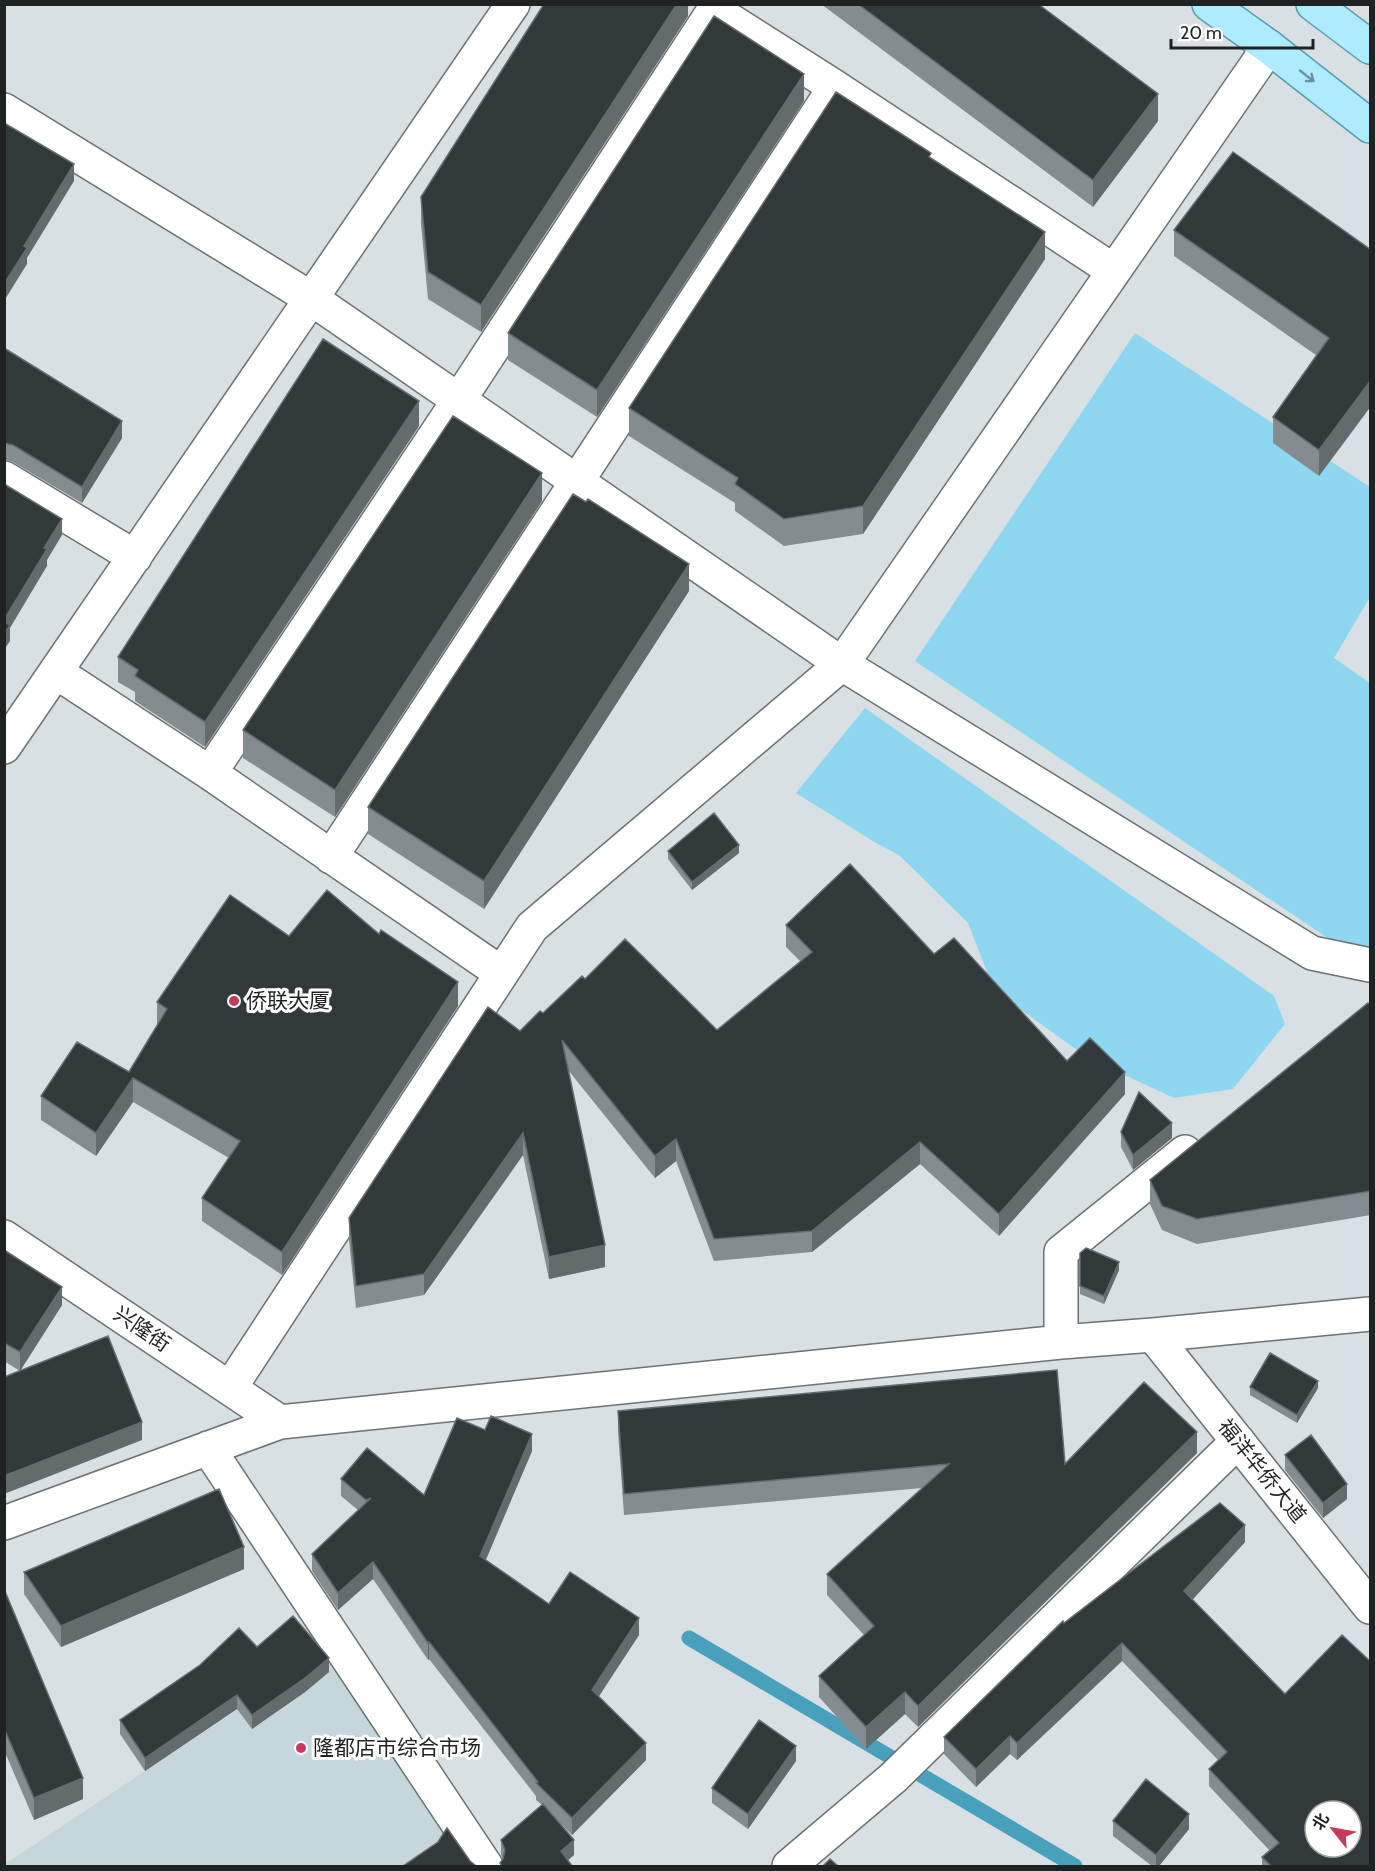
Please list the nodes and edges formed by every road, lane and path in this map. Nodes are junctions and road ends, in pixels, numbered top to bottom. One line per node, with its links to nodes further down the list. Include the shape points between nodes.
1 (513, 4): 10 (street)
2 (1209, 4): 4 (main road)
3 (1313, 4): 5 (main road)
4 (1269, 47): 8 (main road, one-way to 8); 9 (street)
5 (1371, 47)
6 (835, 87): 9 (street); 11 (street, via 714,10); 13 (street)
7 (4, 110): 10 (street)
8 (1371, 126)
9 (1114, 271): 15 (street)
10 (312, 299): 11 (street); 14 (street)
11 (459, 400): 13 (street); 18 (street)
12 (4, 478): 14 (street)
13 (576, 481): 15 (street); 19 (street)
14 (135, 557): 16 (street)
15 (842, 664): 20 (street, via 1312,953); 21 (street, via 532,927)
16 (56, 672): 17 (street); 18 (street)
17 (4, 747)
18 (210, 773): 19 (street)
19 (331, 856): 21 (street)
20 (1371, 965)
21 (501, 973): 27 (street)
22 (1207, 1134): 26 (street, via 1060,1252)
23 (4, 1237): 27 (street, 兴隆街)
24 (1371, 1314): 25 (street)
25 (1154, 1335): 26 (street); 29 (street, 福洋华侨大道)
26 (1061, 1342): 28 (street)
27 (230, 1388): 28 (street, 兴隆街)
28 (280, 1422): 30 (street)
29 (1238, 1441): 32 (street, 福洋华侨大道); 34 (street, via 893,1778)
30 (208, 1448): 31 (street); 33 (street)
31 (4, 1523)
32 (1371, 1607)
33 (486, 1866)
34 (789, 1866)

